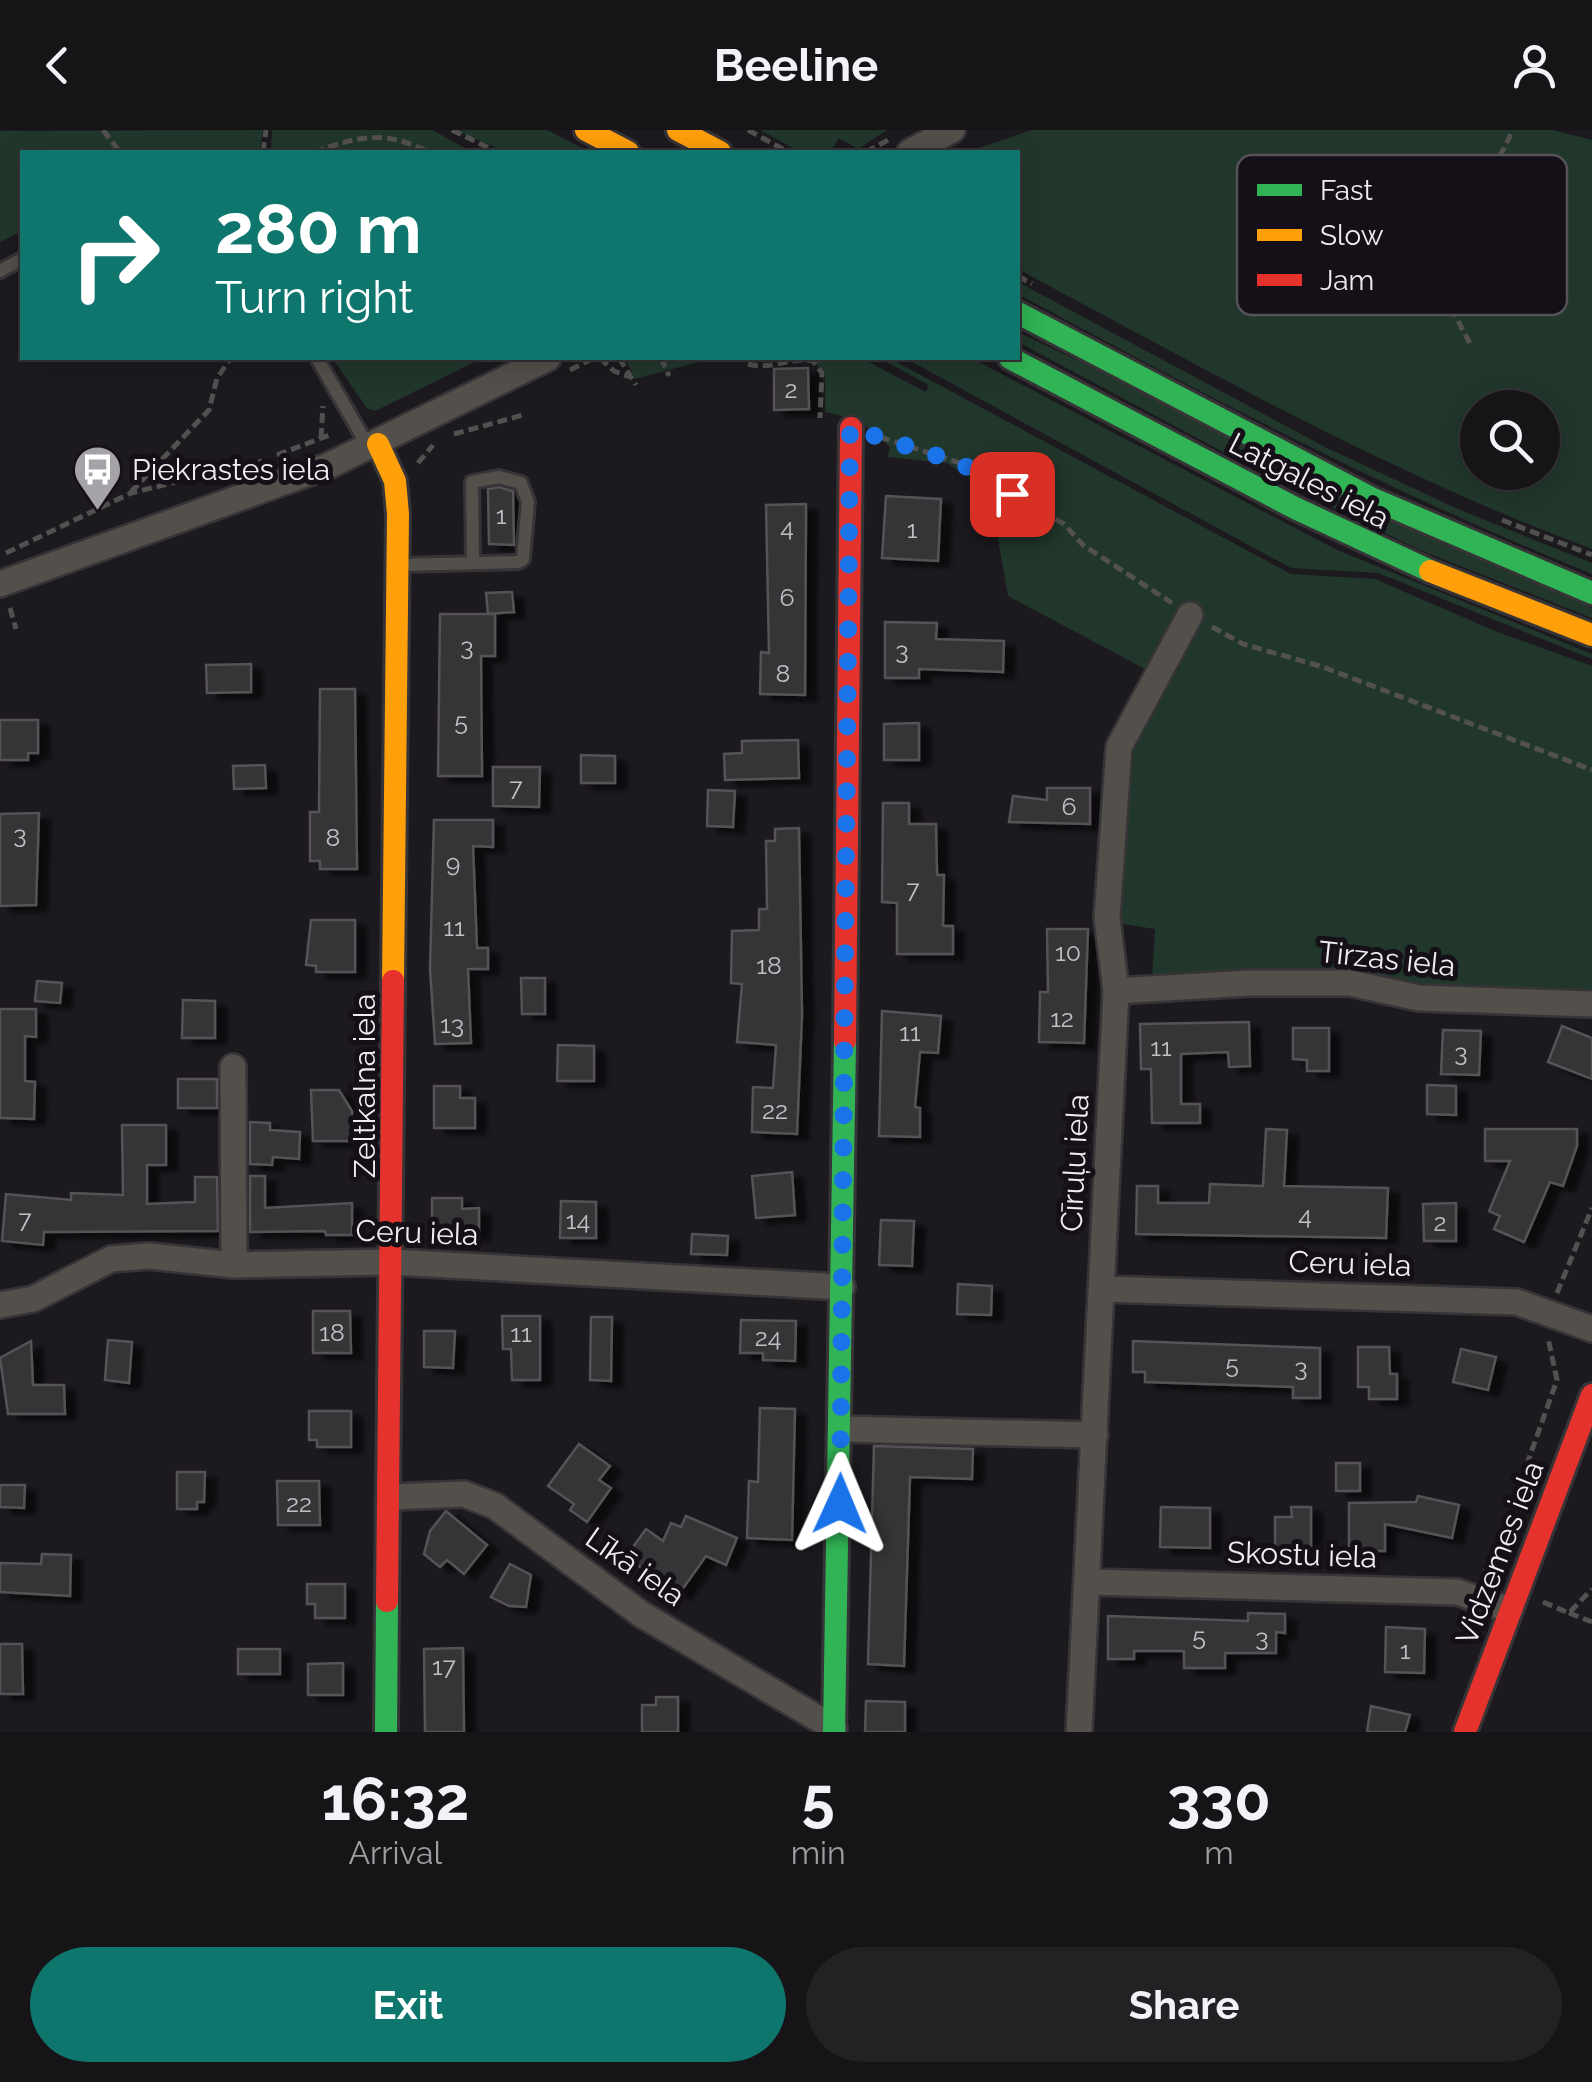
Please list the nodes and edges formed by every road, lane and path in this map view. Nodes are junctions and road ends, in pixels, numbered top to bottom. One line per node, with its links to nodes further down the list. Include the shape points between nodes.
1 (452, 130): 10 (path)
2 (586, 130): 11 (street)
3 (678, 130): 12 (street)
4 (749, 130): 13 (path)
5 (952, 130): 7 (street)
6 (1512, 130): 14 (path)
7 (900, 145)
8 (320, 150): 9 (path, via 370,132)
9 (425, 150)
10 (492, 150)
11 (624, 150)
12 (716, 150)
13 (784, 150)
14 (1501, 155)
15 (1020, 277): 16 (path)
16 (1034, 285)
17 (1020, 315): 47 (street, Latgales iela, via 1320,475)
18 (1456, 315): 19 (path)
19 (1470, 343)
20 (230, 360): 40 (path, via 203,418)
21 (318, 360): 35 (lane)
22 (588, 360): 28 (path)
23 (599, 360): 30 (path)
24 (619, 360): 30 (path)
25 (662, 360): 29 (path)
26 (1014, 360): 50 (street, Latgales iela, via 1349,536)
27 (748, 364): 34 (path, via 813,361 822,373)
28 (552, 368): 38 (street)
29 (668, 376)
30 (630, 377): 31 (path)
31 (636, 385)
32 (523, 415): 37 (path)
33 (486, 416): 37 (path)
34 (820, 424)
35 (355, 425): 38 (lane); 40 (path, via 262,461)
36 (850, 428): 48 (path, via 960,463 1064,524 1084,545); 58 (street)
37 (451, 434): 39 (path, via 430,446)
38 (373, 446): 45 (street, Zeltkalna iela, via 395,482); 46 (street)
39 (415, 472)
40 (131, 493): 43 (path)
41 (1500, 520): 42 (path)
42 (1592, 555)
43 (0, 556)
44 (473, 563): 44 (lane, via 523,559 528,502 521,483 500,477 472,482); 45 (lane)
45 (398, 565): 56 (street, Zeltkalna iela)
46 (4, 592): 49 (path)
47 (1592, 593)
48 (1190, 615): 51 (path, via 1243,644 1322,666); 52 (street, Cīruļu iela, via 1119,747 1107,918)
49 (16, 630)
50 (1592, 635)
51 (1592, 770)
52 (1116, 991): 53 (street, Tirzas iela, via 1350,983 1419,998); 59 (street, Cīruļu iela)
53 (1592, 1004)
54 (232, 1067): 57 (street)
55 (1592, 1208): 61 (path)
56 (394, 1262): 57 (street, Ceru iela); 58 (street, Ceru iela); 66 (street, Zeltkalna iela)
57 (234, 1265): 60 (street, Ceru iela, via 111,1259 33,1300)
58 (842, 1287): 64 (street)
59 (1102, 1289): 61 (street, Ceru iela, via 1517,1302); 65 (street, Cīruļu iela)
60 (0, 1306)
61 (1550, 1310): 62 (street, Ceru iela); 69 (path, via 1547,1347 1556,1380 1493,1559)
62 (1592, 1329)
63 (1592, 1395): 70 (street, Vidzemes iela)
64 (842, 1429): 65 (street); 73 (street)
65 (1096, 1435): 67 (street, Cīruļu iela)
66 (391, 1497): 73 (street, Līkā iela, via 464,1494 495,1506 640,1614); 74 (street, Zeltkalna iela)
67 (1090, 1582): 69 (street, Skostu iela); 75 (street, Cīruļu iela)
68 (1592, 1589): 71 (path)
69 (1473, 1597): 70 (street, Skostu iela)
70 (1513, 1601): 71 (path); 76 (street, Vidzemes iela)
71 (1569, 1612): 72 (path)
72 (1592, 1622)
73 (834, 1730)
74 (386, 1732)
75 (1079, 1732)
76 (1466, 1732)

